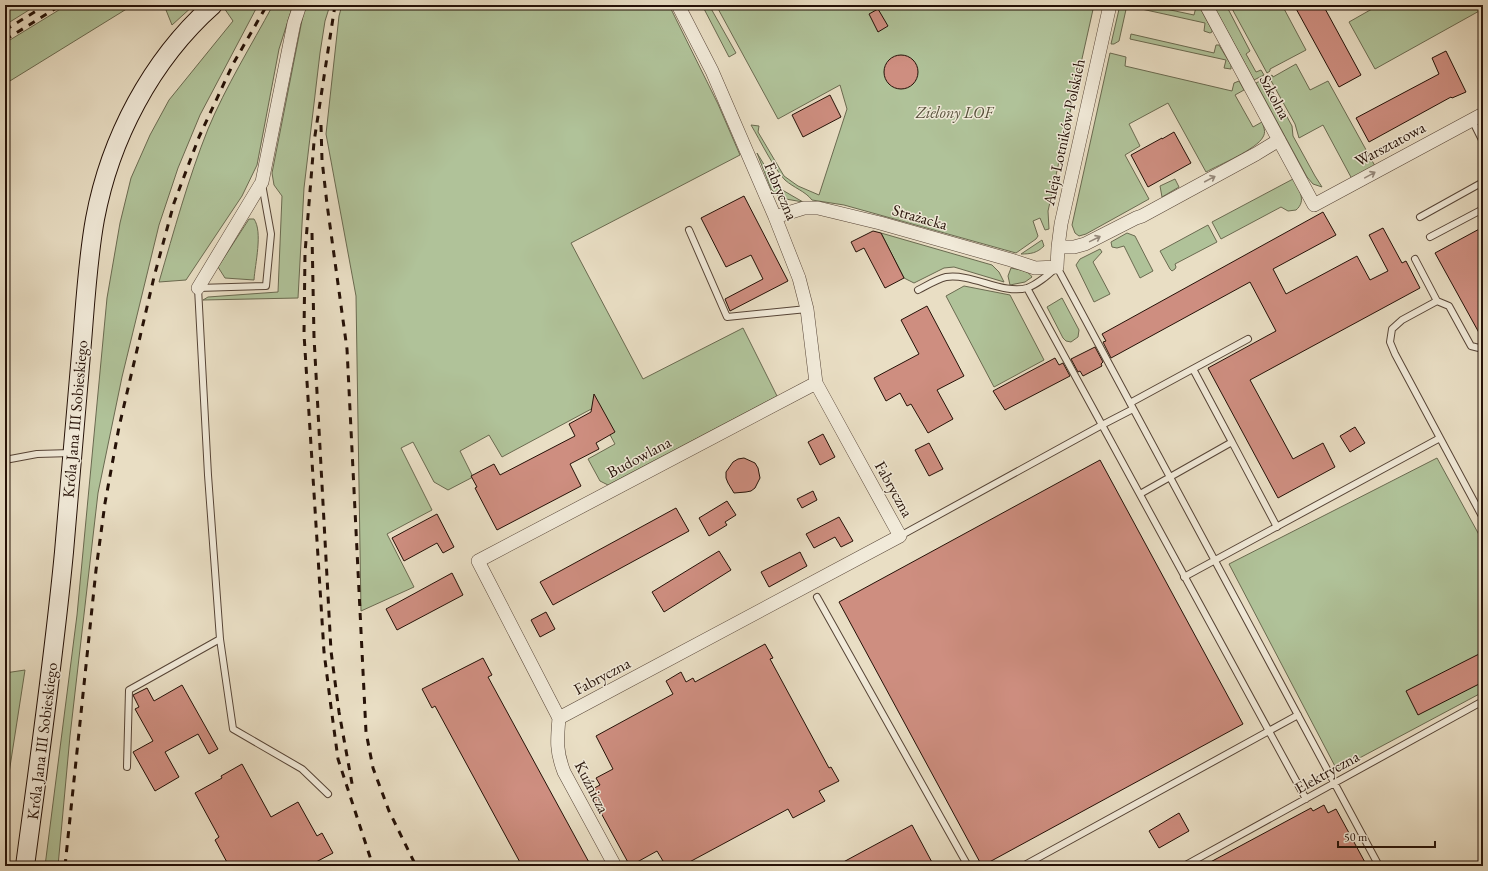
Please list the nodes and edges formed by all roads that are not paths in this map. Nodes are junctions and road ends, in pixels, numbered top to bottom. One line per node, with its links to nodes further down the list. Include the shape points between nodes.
1 (213, 5): 34 (main road, Króla Jana III Sobieskiego, via 180,40 150,81 123,129 106,177 95,220 89,262)
2 (300, 5): 9 (street, via 294,23)
3 (678, 5): 13 (street, Fabryczna, via 712,71)
4 (1110, 5): 17 (street, Aleja Lotników Polskich)
5 (1206, 5): 7 (street, Szkolna)
6 (1478, 117): 8 (lane); 11 (street, Warsztatowa, one-way to 6)
7 (1278, 140): 11 (street, Szkolna); 17 (street, one-way to 7, via 1079,246 1095,239 1142,216)
8 (1483, 142)
9 (262, 182): 20 (street); 20 (lane, via 271,234 266,286)
10 (1483, 182): 14 (lane)
11 (1314, 205)
12 (1483, 209): 16 (lane)
13 (775, 217): 19 (street, Strażacka, via 804,208 818,208 887,225 1035,268); 24 (street, Fabryczna, via 799,278)
14 (1420, 217)
15 (688, 230): 24 (lane, via 727,318)
16 (1430, 237)
17 (1058, 247): 19 (street, Aleja Lotników Polskich)
18 (1415, 259): 23 (lane)
19 (1057, 267): 21 (lane); 29 (lane)
20 (198, 288): 44 (lane)
21 (1027, 288): 22 (lane, via 1016,290 963,277 944,277); 31 (lane)
22 (918, 290)
23 (1437, 301): 26 (lane, via 1449,306 1471,346); 32 (lane, via 1402,320 1392,329 1390,342)
24 (807, 309): 28 (street, Fabryczna)
25 (1248, 339): 27 (lane)
26 (1483, 346)
27 (1193, 369): 29 (lane); 33 (lane)
28 (816, 383): 40 (street, Fabryczna); 47 (street, Budowlana, via 478,561)
29 (1130, 403): 30 (lane)
30 (1133, 409): 31 (lane); 36 (lane)
31 (1102, 425): 37 (lane); 40 (lane)
32 (1440, 438): 38 (lane); 39 (lane)
33 (1232, 442): 36 (lane); 39 (lane)
34 (72, 453): 35 (lane, via 37,454); 53 (main road, Króla Jana III Sobieskiego, via 53,652)
35 (5, 460)
36 (1170, 478): 37 (lane); 41 (lane)
37 (1140, 494): 42 (lane)
38 (1483, 518)
39 (1277, 527): 41 (lane)
40 (900, 536): 47 (street, Fabryczna)
41 (1214, 561): 42 (lane); 46 (lane)
42 (1184, 577): 48 (lane)
43 (817, 597): 55 (lane)
44 (220, 639): 49 (lane, via 129,690); 51 (lane, via 233,729 302,770)
45 (1483, 702): 50 (lane, Elektryczna)
46 (1298, 715): 48 (lane); 50 (lane)
47 (559, 718): 54 (street, Kuźnicza, via 558,757)
48 (1269, 732): 52 (lane); 56 (lane)
49 (127, 767)
50 (1334, 783): 52 (lane, Elektryczna); 58 (lane)
51 (328, 794)
52 (1306, 798): 57 (lane, Elektryczna)
53 (25, 866)
54 (615, 866)
55 (968, 866)
56 (1023, 866)
57 (1184, 866)
58 (1379, 866)

